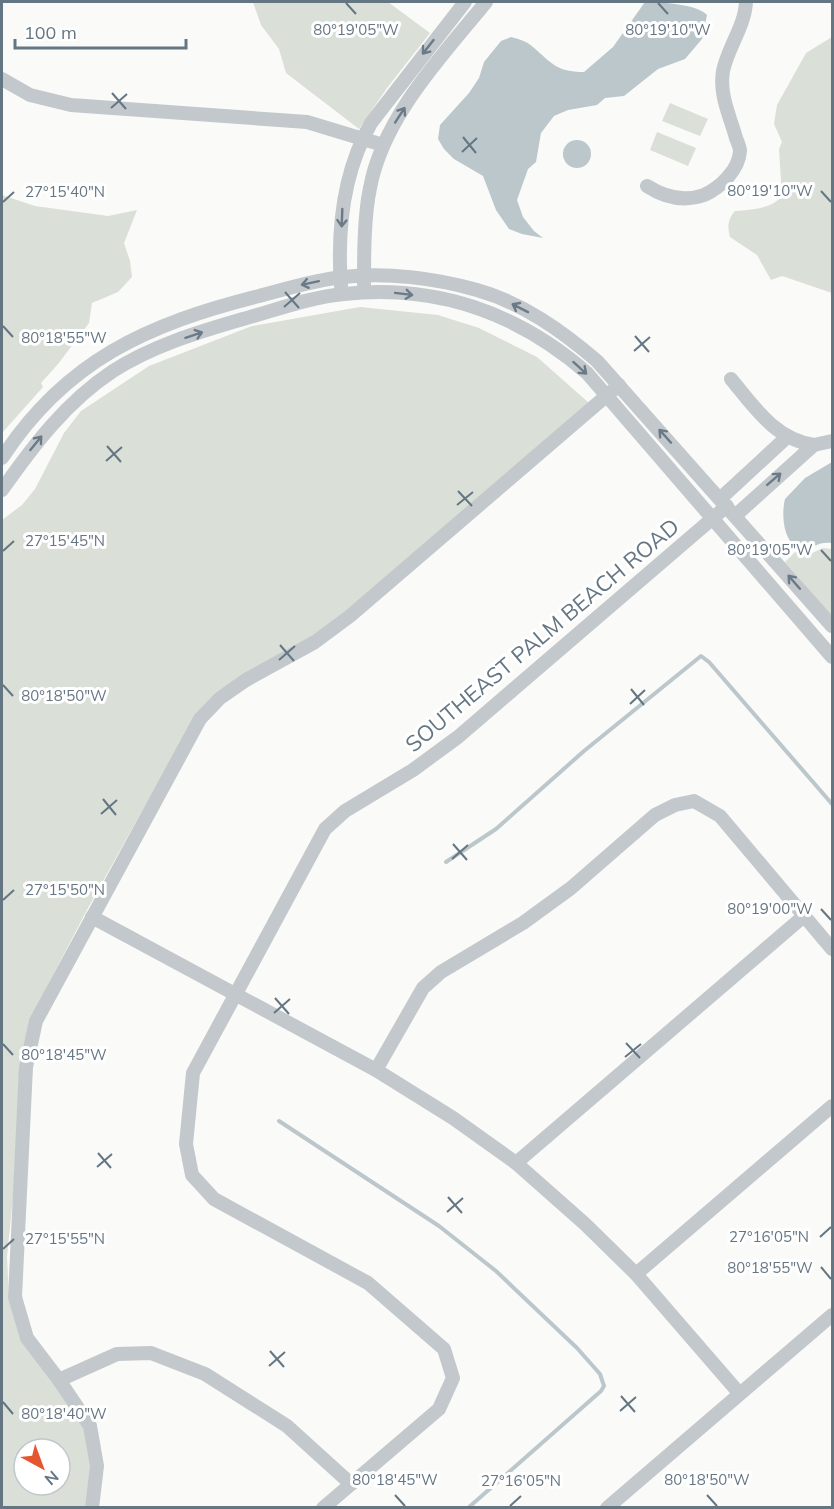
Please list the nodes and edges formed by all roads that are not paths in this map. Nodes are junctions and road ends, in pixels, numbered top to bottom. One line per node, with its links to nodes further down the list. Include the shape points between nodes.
1 (465, 2): 5 (street, one-way to 5)
2 (486, 2): 6 (street, one-way to 2, via 424,79)
3 (746, 2): 7 (street, via 746,13 723,71 723,98 740,151 726,182 693,198 660,194)
4 (2, 79): 5 (street, via 30,94 71,105 307,122)
5 (362, 138): 6 (street); 9 (street, one-way to 9, via 342,210)
6 (383, 145): 8 (street, via 370,188)
7 (647, 186)
8 (364, 275): 9 (street); 10 (street); 13 (street, one-way to 8, via 576,343 544,320 508,302 478,290 420,278)
9 (341, 277): 11 (street); 18 (street, one-way to 18, via 226,304 134,338 65,385 38,410)
10 (364, 293): 11 (street); 14 (street, one-way to 14, via 400,292 470,304 535,334 562,352)
11 (342, 294): 19 (street, one-way to 11, via 68,407 112,372 144,353 232,322)
12 (731, 380): 15 (street, via 764,418)
13 (620, 385): 14 (street); 20 (street, one-way to 13)
14 (607, 396): 21 (street); 25 (street, via 350,616 315,642 220,698 200,719)
15 (787, 437): 17 (street); 20 (street)
16 (832, 441): 17 (street)
17 (814, 445): 20 (street, one-way to 17, via 763,489)
18 (2, 458)
19 (2, 490)
20 (728, 506): 21 (street, SOUTHEAST PALM BEACH ROAD); 22 (street, one-way to 20)
21 (714, 519): 23 (street); 27 (street, SOUTHEAST PALM BEACH ROAD, via 458,737 345,811 325,829)
22 (832, 626)
23 (832, 657)
24 (804, 916): 26 (street); 28 (street, via 720,816 694,801 675,805 655,815 571,888 523,923 441,972 423,988); 30 (street)
25 (92, 917): 27 (street); 33 (street, via 36,1021 26,1067 15,1297 27,1338)
26 (832, 949)
27 (236, 993): 28 (street); 35 (street, SOUTHEAST PALM BEACH ROAD, via 193,1073 186,1144 192,1175 214,1199 368,1283 444,1349 453,1378 440,1409)
28 (376, 1070): 30 (street)
29 (832, 1106): 31 (street)
30 (516, 1163): 31 (street)
31 (636, 1274): 34 (street)
32 (832, 1315): 34 (street)
33 (59, 1380): 35 (street, via 117,1354 151,1353 205,1374 287,1426); 36 (street, via 90,1426 97,1466)
34 (740, 1393): 38 (street)
35 (351, 1484): 37 (street, SOUTHEAST PALM BEACH ROAD)
36 (92, 1508)
37 (323, 1508)
38 (607, 1508)

